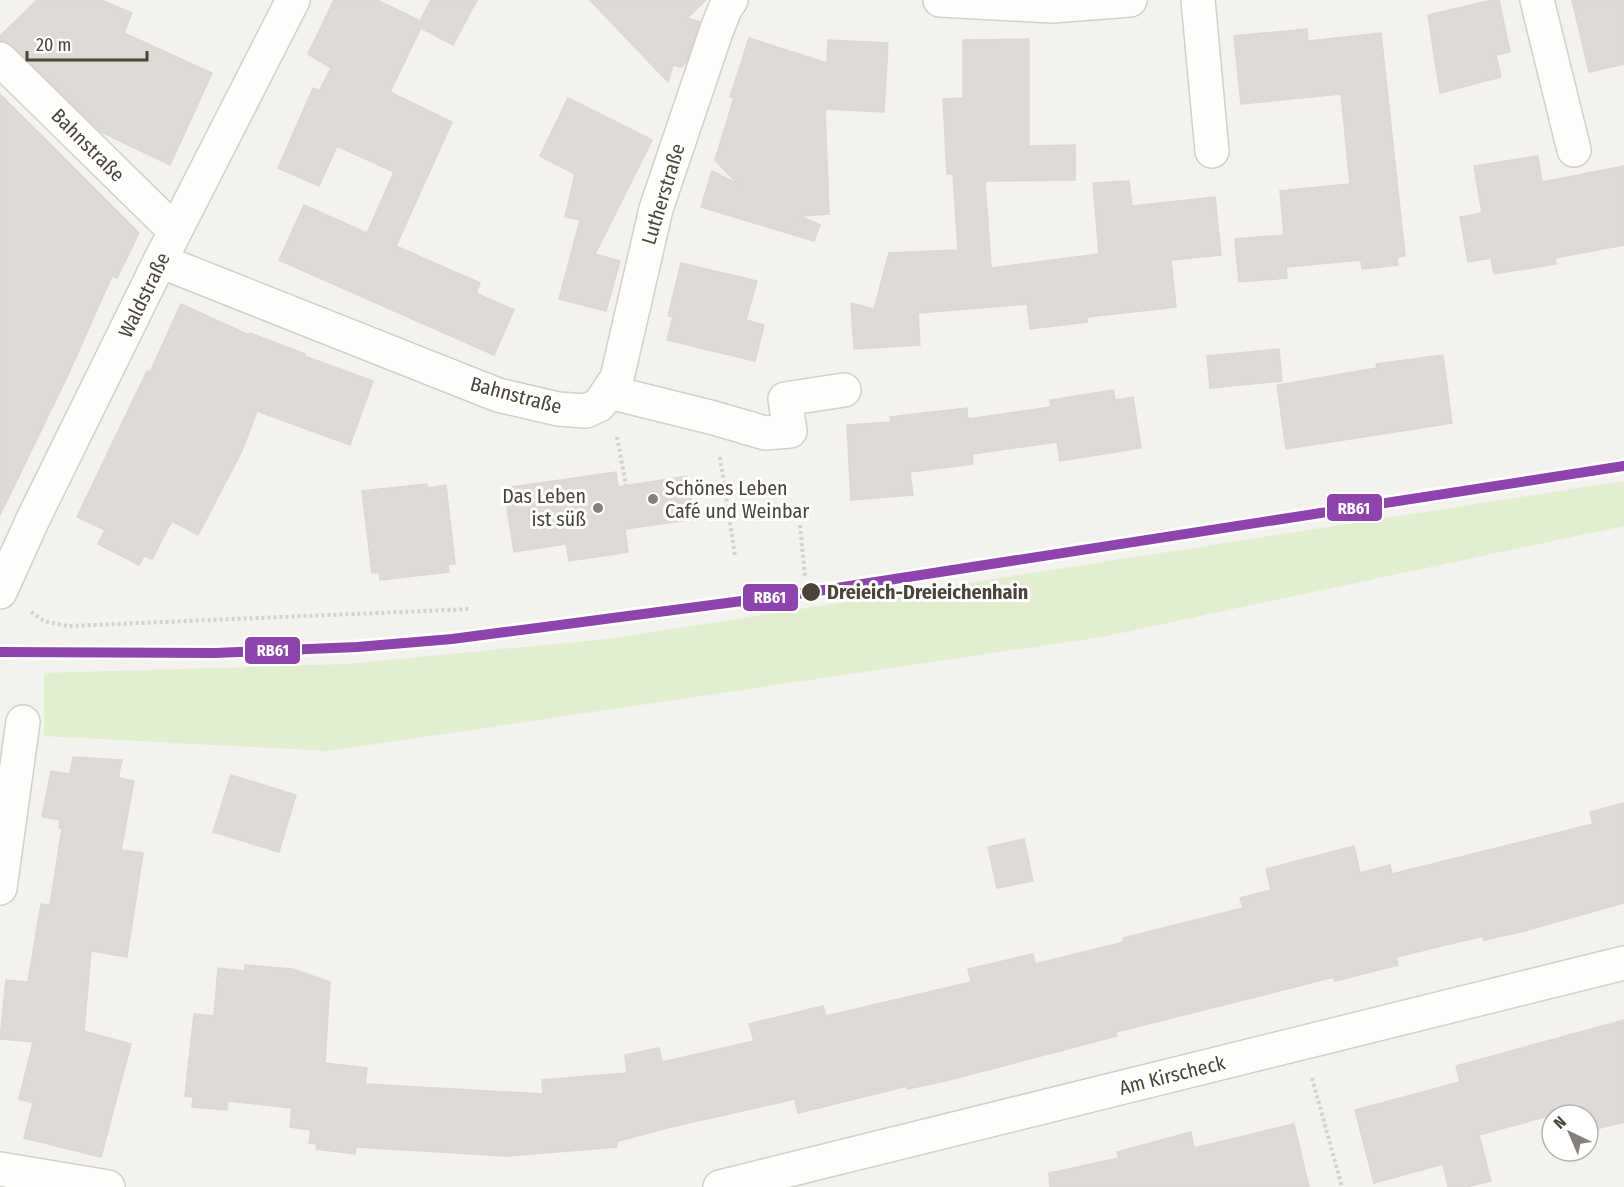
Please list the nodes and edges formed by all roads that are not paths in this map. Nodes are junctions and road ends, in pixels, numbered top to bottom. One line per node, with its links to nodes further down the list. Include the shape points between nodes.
1 (293, 0): 10 (street, Waldstraße)
2 (731, 0): 13 (street, Lutherstraße, via 717,29 656,209 617,378)
3 (940, 0): 4 (street, via 1052,6)
4 (1130, 0)
5 (1198, 0): 9 (street)
6 (1537, 0): 8 (street)
7 (0, 59): 10 (street, Bahnstraße)
8 (1574, 150)
9 (1212, 151)
10 (175, 231): 11 (street, Waldstraße)
11 (160, 261): 13 (street, Bahnstraße, via 498,395 558,409 586,411); 14 (street, Waldstraße)
12 (844, 390): 13 (street, Bahnstraße, via 785,399 790,430 765,434 714,418)
13 (604, 399)
14 (0, 592)
15 (23, 722): 16 (street)
16 (0, 888)
17 (1624, 963): 20 (street, Am Kirscheck)
18 (0, 1169): 19 (street)
19 (108, 1187)
20 (720, 1187)

